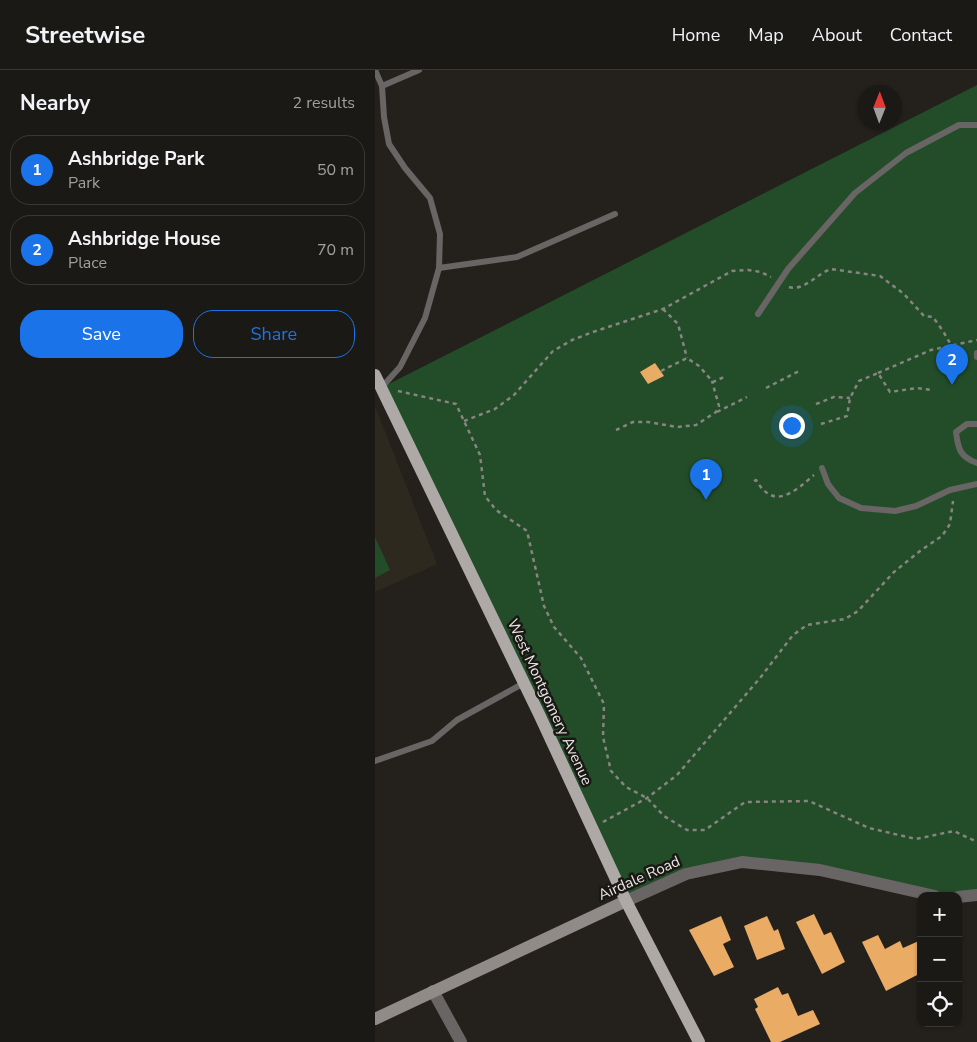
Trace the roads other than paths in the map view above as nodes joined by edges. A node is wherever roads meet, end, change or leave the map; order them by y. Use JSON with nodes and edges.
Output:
{"nodes":[{"id":1,"x":375,"y":70,"type":"edge"},
{"id":2,"x":419,"y":70,"type":"edge"},
{"id":3,"x":382,"y":86,"type":"junction"},
{"id":4,"x":977,"y":125,"type":"edge"},
{"id":5,"x":615,"y":214,"type":"dead end"},
{"id":6,"x":439,"y":268,"type":"junction"},
{"id":7,"x":758,"y":314,"type":"dead end"},
{"id":8,"x":977,"y":353,"type":"edge"},
{"id":9,"x":977,"y":357,"type":"edge"},
{"id":10,"x":375,"y":375,"type":"edge"},
{"id":11,"x":381,"y":388,"type":"junction"},
{"id":12,"x":977,"y":424,"type":"edge"},
{"id":13,"x":977,"y":463,"type":"edge"},
{"id":14,"x":822,"y":468,"type":"road end"},
{"id":15,"x":977,"y":484,"type":"edge"},
{"id":16,"x":524,"y":683,"type":"junction"},
{"id":17,"x":375,"y":761,"type":"edge"},
{"id":18,"x":917,"y":892,"type":"edge"},
{"id":19,"x":977,"y":895,"type":"edge"},
{"id":20,"x":962,"y":897,"type":"edge"},
{"id":21,"x":626,"y":901,"type":"junction"},
{"id":22,"x":433,"y":991,"type":"junction"},
{"id":23,"x":375,"y":1019,"type":"edge"},
{"id":24,"x":461,"y":1042,"type":"edge"},
{"id":25,"x":699,"y":1042,"type":"edge"}],
"edges":[{"from":1,"to":3,"type":"lane"},
{"from":2,"to":3,"type":"lane"},
{"from":3,"to":6,"type":"lane"},
{"from":4,"to":7,"type":"lane"},
{"from":5,"to":6,"type":"lane"},
{"from":6,"to":11,"type":"lane"},
{"from":8,"to":9,"type":"lane"},
{"from":10,"to":11,"type":"main road","name":"West Montgomery Avenue"},
{"from":11,"to":16,"type":"main road","name":"West Montgomery Avenue"},
{"from":12,"to":13,"type":"lane"},
{"from":14,"to":15,"type":"lane"},
{"from":16,"to":17,"type":"lane"},
{"from":16,"to":21,"type":"main road","name":"West Montgomery Avenue"},
{"from":18,"to":21,"type":"street","name":"Airdale Road"},
{"from":19,"to":20,"type":"street"},
{"from":21,"to":22,"type":"street","name":"Airdale Road"},
{"from":21,"to":25,"type":"main road","name":"West Montgomery Avenue"},
{"from":22,"to":23,"type":"street","name":"Airdale Road"},
{"from":22,"to":24,"type":"street"}]}
